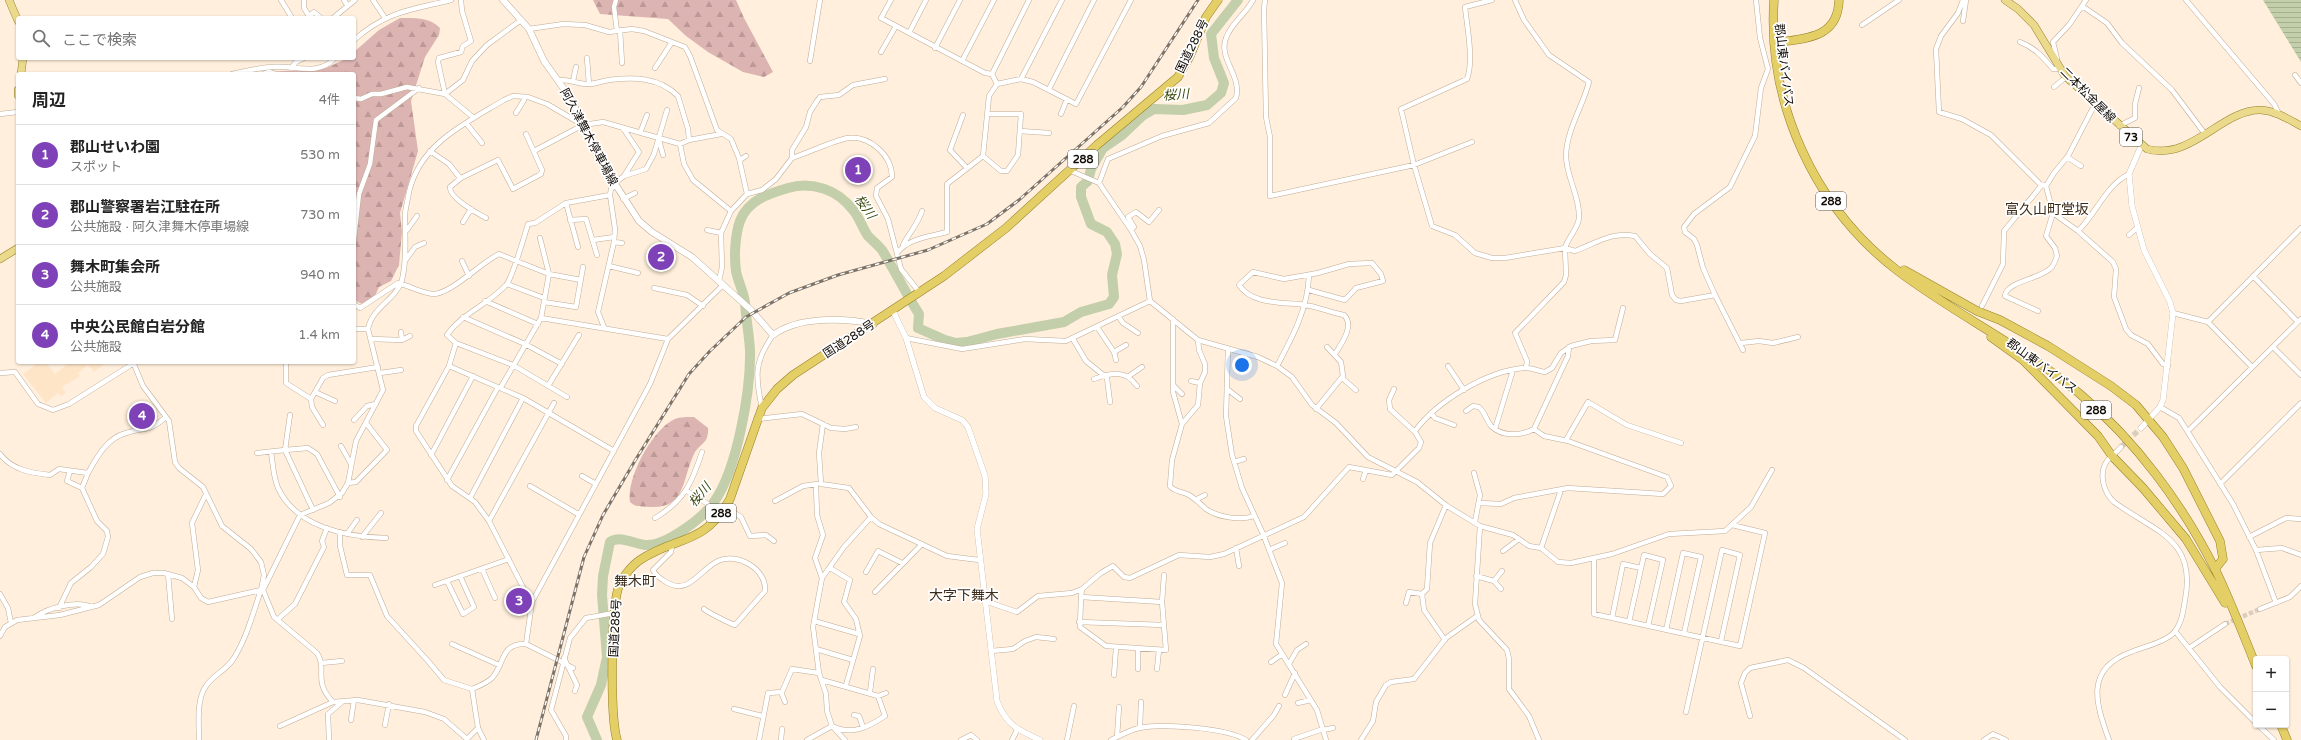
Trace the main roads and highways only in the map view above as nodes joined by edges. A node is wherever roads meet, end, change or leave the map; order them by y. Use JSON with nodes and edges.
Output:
{"nodes":[{"id":1,"x":9,"y":0,"type":"edge"},
{"id":2,"x":503,"y":0,"type":"edge"},
{"id":3,"x":1218,"y":0,"type":"edge"},
{"id":4,"x":1774,"y":0,"type":"edge"},
{"id":5,"x":1779,"y":0,"type":"edge"},
{"id":6,"x":1839,"y":0,"type":"edge"},
{"id":7,"x":2008,"y":1,"type":"edge"},
{"id":8,"x":16,"y":16,"type":"edge"},
{"id":9,"x":1777,"y":43,"type":"junction"},
{"id":10,"x":23,"y":60,"type":"edge"},
{"id":11,"x":20,"y":72,"type":"edge"},
{"id":12,"x":2301,"y":126,"type":"edge"},
{"id":13,"x":16,"y":249,"type":"edge"},
{"id":14,"x":0,"y":259,"type":"edge"},
{"id":15,"x":1886,"y":261,"type":"junction"},
{"id":16,"x":1900,"y":272,"type":"junction"},
{"id":17,"x":874,"y":324,"type":"junction"},
{"id":18,"x":2215,"y":569,"type":"junction"},
{"id":19,"x":2236,"y":620,"type":"junction"},
{"id":20,"x":2253,"y":659,"type":"edge"},
{"id":21,"x":2281,"y":728,"type":"edge"},
{"id":22,"x":617,"y":740,"type":"edge"},
{"id":23,"x":2287,"y":740,"type":"edge"}],
"edges":[{"from":1,"to":8,"type":"main road"},
{"from":2,"to":17,"type":"main road","name":"阿久津舞木停車場線"},
{"from":3,"to":17,"type":"highway","name":"国道288号","number":"288"},
{"from":4,"to":9,"type":"highway","name":"郡山東バイパス","number":"288"},
{"from":5,"to":9,"type":"highway","name":"郡山東バイパス","number":"288"},
{"from":6,"to":9,"type":"highway"},
{"from":7,"to":12,"type":"main road","name":"二本松金屋線","number":"73"},
{"from":9,"to":15,"type":"highway","name":"郡山東バイパス","number":"288"},
{"from":10,"to":11,"type":"main road"},
{"from":13,"to":14,"type":"main road"},
{"from":15,"to":16,"type":"highway","name":"郡山東バイパス","number":"288"},
{"from":15,"to":18,"type":"highway"},
{"from":16,"to":18,"type":"highway","name":"郡山東バイパス","number":"288"},
{"from":16,"to":19,"type":"highway"},
{"from":17,"to":22,"type":"highway","name":"国道288号","number":"288"},
{"from":18,"to":19,"type":"highway","name":"郡山東バイパス","number":"288"},
{"from":19,"to":20,"type":"highway","name":"郡山東バイパス","number":"288"},
{"from":21,"to":23,"type":"highway"}]}
